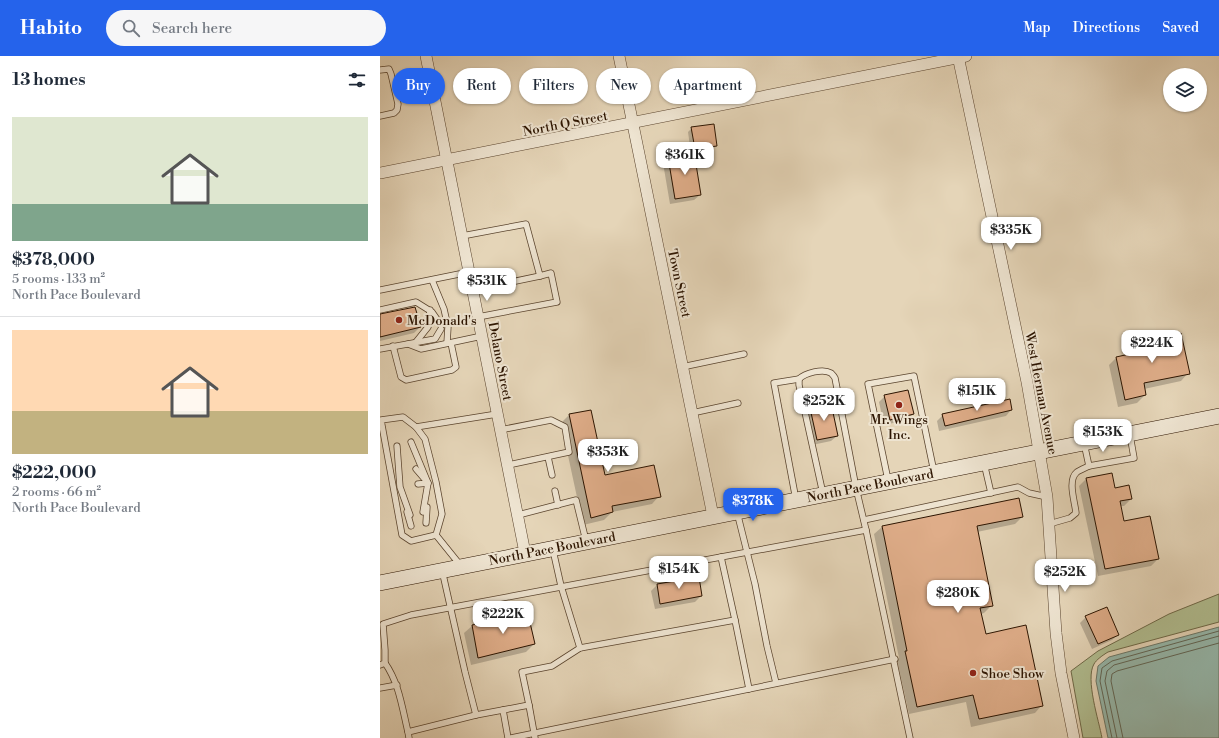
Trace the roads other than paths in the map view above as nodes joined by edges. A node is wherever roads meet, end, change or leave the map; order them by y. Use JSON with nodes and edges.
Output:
{"nodes":[{"id":1,"x":426,"y":56,"type":"edge"},
{"id":2,"x":619,"y":56,"type":"edge"},
{"id":3,"x":961,"y":57,"type":"edge"},
{"id":4,"x":380,"y":70,"type":"edge"},
{"id":5,"x":380,"y":116,"type":"edge"},
{"id":6,"x":632,"y":123,"type":"junction"},
{"id":7,"x":447,"y":160,"type":"junction"},
{"id":8,"x":380,"y":173,"type":"edge"},
{"id":9,"x":462,"y":236,"type":"junction"},
{"id":10,"x":469,"y":272,"type":"junction"},
{"id":11,"x":540,"y":276,"type":"junction"},
{"id":12,"x":432,"y":280,"type":"junction"},
{"id":13,"x":380,"y":290,"type":"edge"},
{"id":14,"x":473,"y":290,"type":"junction"},
{"id":15,"x":380,"y":310,"type":"edge"},
{"id":16,"x":430,"y":310,"type":"junction"},
{"id":17,"x":478,"y":317,"type":"junction"},
{"id":18,"x":482,"y":336,"type":"junction"},
{"id":19,"x":416,"y":342,"type":"junction"},
{"id":20,"x":449,"y":343,"type":"junction"},
{"id":21,"x":408,"y":344,"type":"junction"},
{"id":22,"x":393,"y":346,"type":"junction"},
{"id":23,"x":380,"y":349,"type":"edge"},
{"id":24,"x":744,"y":354,"type":"dead end"},
{"id":25,"x":682,"y":367,"type":"junction"},
{"id":26,"x":799,"y":379,"type":"junction"},
{"id":27,"x":738,"y":403,"type":"dead end"},
{"id":28,"x":692,"y":413,"type":"junction"},
{"id":29,"x":498,"y":414,"type":"junction"},
{"id":30,"x":1219,"y":416,"type":"edge"},
{"id":31,"x":380,"y":420,"type":"edge"},
{"id":32,"x":416,"y":427,"type":"junction"},
{"id":33,"x":500,"y":430,"type":"junction"},
{"id":34,"x":1129,"y":433,"type":"junction"},
{"id":35,"x":411,"y":442,"type":"dead end"},
{"id":36,"x":1084,"y":442,"type":"junction"},
{"id":37,"x":397,"y":446,"type":"dead end"},
{"id":38,"x":1039,"y":451,"type":"junction"},
{"id":39,"x":413,"y":455,"type":"dead end"},
{"id":40,"x":548,"y":457,"type":"junction"},
{"id":41,"x":400,"y":458,"type":"dead end"},
{"id":42,"x":984,"y":462,"type":"junction"},
{"id":43,"x":508,"y":465,"type":"junction"},
{"id":44,"x":1089,"y":466,"type":"junction"},
{"id":45,"x":416,"y":469,"type":"dead end"},
{"id":46,"x":402,"y":472,"type":"dead end"},
{"id":47,"x":934,"y":472,"type":"junction"},
{"id":48,"x":552,"y":475,"type":"dead end"},
{"id":49,"x":436,"y":482,"type":"junction"},
{"id":50,"x":888,"y":482,"type":"junction"},
{"id":51,"x":428,"y":483,"type":"junction"},
{"id":52,"x":418,"y":484,"type":"dead end"},
{"id":53,"x":402,"y":487,"type":"junction"},
{"id":54,"x":394,"y":488,"type":"junction"},
{"id":55,"x":856,"y":488,"type":"junction"},
{"id":56,"x":555,"y":492,"type":"dead end"},
{"id":57,"x":991,"y":493,"type":"junction"},
{"id":58,"x":823,"y":494,"type":"junction"},
{"id":59,"x":421,"y":497,"type":"dead end"},
{"id":60,"x":1047,"y":497,"type":"junction"},
{"id":61,"x":407,"y":499,"type":"dead end"},
{"id":62,"x":796,"y":500,"type":"junction"},
{"id":63,"x":558,"y":505,"type":"junction"},
{"id":64,"x":423,"y":512,"type":"dead end"},
{"id":65,"x":736,"y":512,"type":"junction"},
{"id":66,"x":410,"y":514,"type":"dead end"},
{"id":67,"x":518,"y":515,"type":"junction"},
{"id":68,"x":713,"y":516,"type":"junction"},
{"id":69,"x":864,"y":520,"type":"junction"},
{"id":70,"x":426,"y":523,"type":"dead end"},
{"id":71,"x":1049,"y":524,"type":"junction"},
{"id":72,"x":412,"y":526,"type":"dead end"},
{"id":73,"x":866,"y":530,"type":"junction"},
{"id":74,"x":436,"y":535,"type":"junction"},
{"id":75,"x":586,"y":542,"type":"junction"},
{"id":76,"x":552,"y":548,"type":"junction"},
{"id":77,"x":525,"y":553,"type":"junction"},
{"id":78,"x":746,"y":553,"type":"junction"},
{"id":79,"x":721,"y":557,"type":"junction"},
{"id":80,"x":462,"y":566,"type":"junction"},
{"id":81,"x":442,"y":570,"type":"junction"},
{"id":82,"x":380,"y":583,"type":"edge"},
{"id":83,"x":561,"y":586,"type":"junction"},
{"id":84,"x":450,"y":608,"type":"junction"},
{"id":85,"x":734,"y":620,"type":"junction"},
{"id":86,"x":580,"y":648,"type":"junction"},
{"id":87,"x":894,"y":659,"type":"junction"},
{"id":88,"x":382,"y":664,"type":"edge"},
{"id":89,"x":776,"y":683,"type":"junction"},
{"id":90,"x":398,"y":685,"type":"junction"},
{"id":91,"x":380,"y":688,"type":"edge"},
{"id":92,"x":749,"y":689,"type":"junction"},
{"id":93,"x":528,"y":705,"type":"junction"},
{"id":94,"x":503,"y":710,"type":"junction"},
{"id":95,"x":476,"y":715,"type":"junction"},
{"id":96,"x":408,"y":732,"type":"junction"},
{"id":97,"x":535,"y":736,"type":"edge"},
{"id":98,"x":409,"y":738,"type":"edge"},
{"id":99,"x":509,"y":738,"type":"edge"},
{"id":100,"x":910,"y":738,"type":"edge"},
{"id":101,"x":1074,"y":738,"type":"edge"}],
"edges":[{"from":1,"to":7,"type":"street","name":"Delano Street"},
{"from":2,"to":6,"type":"street","name":"Town Street"},
{"from":3,"to":6,"type":"street","name":"North Q Street"},
{"from":3,"to":38,"type":"street","name":"West Herman Avenue"},
{"from":4,"to":5,"type":"lane"},
{"from":6,"to":7,"type":"street","name":"North Q Street"},
{"from":6,"to":25,"type":"street","name":"Town Street"},
{"from":7,"to":8,"type":"street","name":"North Q Street"},
{"from":7,"to":9,"type":"street","name":"Delano Street"},
{"from":9,"to":10,"type":"street","name":"Delano Street"},
{"from":9,"to":11,"type":"lane"},
{"from":10,"to":12,"type":"lane"},
{"from":10,"to":14,"type":"street","name":"Delano Street"},
{"from":11,"to":14,"type":"lane"},
{"from":11,"to":17,"type":"lane"},
{"from":12,"to":13,"type":"lane"},
{"from":12,"to":20,"type":"lane"},
{"from":14,"to":17,"type":"street","name":"Delano Street"},
{"from":15,"to":16,"type":"lane"},
{"from":16,"to":19,"type":"lane"},
{"from":16,"to":19,"type":"lane"},
{"from":17,"to":18,"type":"street","name":"Delano Street"},
{"from":18,"to":20,"type":"lane"},
{"from":18,"to":29,"type":"street","name":"Delano Street"},
{"from":19,"to":21,"type":"lane"},
{"from":20,"to":21,"type":"lane"},
{"from":20,"to":22,"type":"lane"},
{"from":21,"to":22,"type":"lane"},
{"from":22,"to":23,"type":"lane"},
{"from":24,"to":25,"type":"lane"},
{"from":25,"to":28,"type":"street","name":"Town Street"},
{"from":26,"to":55,"type":"lane"},
{"from":26,"to":58,"type":"lane"},
{"from":26,"to":62,"type":"lane"},
{"from":27,"to":28,"type":"lane"},
{"from":28,"to":68,"type":"street","name":"Town Street"},
{"from":29,"to":32,"type":"lane"},
{"from":29,"to":33,"type":"street","name":"Delano Street"},
{"from":30,"to":34,"type":"main road","name":"North Pace Boulevard"},
{"from":31,"to":32,"type":"lane"},
{"from":31,"to":54,"type":"lane"},
{"from":32,"to":49,"type":"lane"},
{"from":33,"to":40,"type":"lane"},
{"from":33,"to":43,"type":"street","name":"Delano Street"},
{"from":34,"to":36,"type":"main road","name":"North Pace Boulevard"},
{"from":34,"to":44,"type":"lane"},
{"from":35,"to":51,"type":"lane"},
{"from":36,"to":38,"type":"main road","name":"North Pace Boulevard"},
{"from":36,"to":44,"type":"lane"},
{"from":37,"to":53,"type":"lane"},
{"from":38,"to":42,"type":"main road","name":"North Pace Boulevard"},
{"from":38,"to":60,"type":"street","name":"West Herman Avenue"},
{"from":39,"to":51,"type":"lane"},
{"from":40,"to":43,"type":"lane"},
{"from":40,"to":48,"type":"lane"},
{"from":41,"to":53,"type":"lane"},
{"from":42,"to":47,"type":"main road","name":"North Pace Boulevard"},
{"from":42,"to":57,"type":"lane"},
{"from":43,"to":67,"type":"street","name":"Delano Street"},
{"from":44,"to":71,"type":"lane"},
{"from":45,"to":51,"type":"lane"},
{"from":46,"to":53,"type":"lane"},
{"from":47,"to":50,"type":"main road","name":"North Pace Boulevard"},
{"from":47,"to":50,"type":"lane"},
{"from":49,"to":51,"type":"lane"},
{"from":49,"to":74,"type":"lane"},
{"from":50,"to":55,"type":"main road","name":"North Pace Boulevard"},
{"from":51,"to":52,"type":"lane"},
{"from":51,"to":59,"type":"lane"},
{"from":51,"to":64,"type":"lane"},
{"from":51,"to":70,"type":"lane"},
{"from":53,"to":54,"type":"lane"},
{"from":53,"to":61,"type":"lane"},
{"from":53,"to":66,"type":"lane"},
{"from":53,"to":72,"type":"lane"},
{"from":54,"to":74,"type":"lane"},
{"from":55,"to":58,"type":"main road","name":"North Pace Boulevard"},
{"from":55,"to":69,"type":"lane"},
{"from":56,"to":63,"type":"lane"},
{"from":57,"to":60,"type":"lane"},
{"from":57,"to":69,"type":"lane"},
{"from":58,"to":62,"type":"main road","name":"North Pace Boulevard"},
{"from":60,"to":71,"type":"street","name":"West Herman Avenue"},
{"from":62,"to":65,"type":"main road","name":"North Pace Boulevard"},
{"from":63,"to":67,"type":"lane"},
{"from":63,"to":75,"type":"lane"},
{"from":65,"to":68,"type":"main road","name":"North Pace Boulevard"},
{"from":65,"to":78,"type":"lane"},
{"from":67,"to":77,"type":"street","name":"Delano Street"},
{"from":68,"to":75,"type":"main road","name":"North Pace Boulevard"},
{"from":69,"to":73,"type":"lane"},
{"from":71,"to":101,"type":"street","name":"West Herman Avenue"},
{"from":73,"to":78,"type":"lane"},
{"from":73,"to":87,"type":"lane"},
{"from":74,"to":80,"type":"lane"},
{"from":75,"to":76,"type":"main road","name":"North Pace Boulevard"},
{"from":76,"to":77,"type":"main road","name":"North Pace Boulevard"},
{"from":76,"to":83,"type":"lane"},
{"from":77,"to":80,"type":"main road","name":"North Pace Boulevard"},
{"from":78,"to":79,"type":"lane"},
{"from":78,"to":89,"type":"lane"},
{"from":79,"to":83,"type":"lane"},
{"from":79,"to":85,"type":"lane"},
{"from":80,"to":81,"type":"main road","name":"North Pace Boulevard"},
{"from":81,"to":82,"type":"main road","name":"North Pace Boulevard"},
{"from":81,"to":84,"type":"lane"},
{"from":83,"to":84,"type":"lane"},
{"from":83,"to":86,"type":"lane"},
{"from":84,"to":88,"type":"lane"},
{"from":84,"to":95,"type":"lane"},
{"from":85,"to":86,"type":"lane"},
{"from":85,"to":92,"type":"lane"},
{"from":86,"to":93,"type":"lane"},
{"from":87,"to":89,"type":"lane"},
{"from":87,"to":100,"type":"lane"},
{"from":88,"to":90,"type":"lane"},
{"from":89,"to":92,"type":"lane"},
{"from":90,"to":91,"type":"lane"},
{"from":90,"to":96,"type":"lane"},
{"from":92,"to":97,"type":"lane"},
{"from":93,"to":94,"type":"lane"},
{"from":93,"to":97,"type":"lane"},
{"from":94,"to":95,"type":"lane"},
{"from":94,"to":99,"type":"lane"},
{"from":95,"to":96,"type":"lane"},
{"from":96,"to":98,"type":"lane"},
{"from":97,"to":99,"type":"lane"}]}
